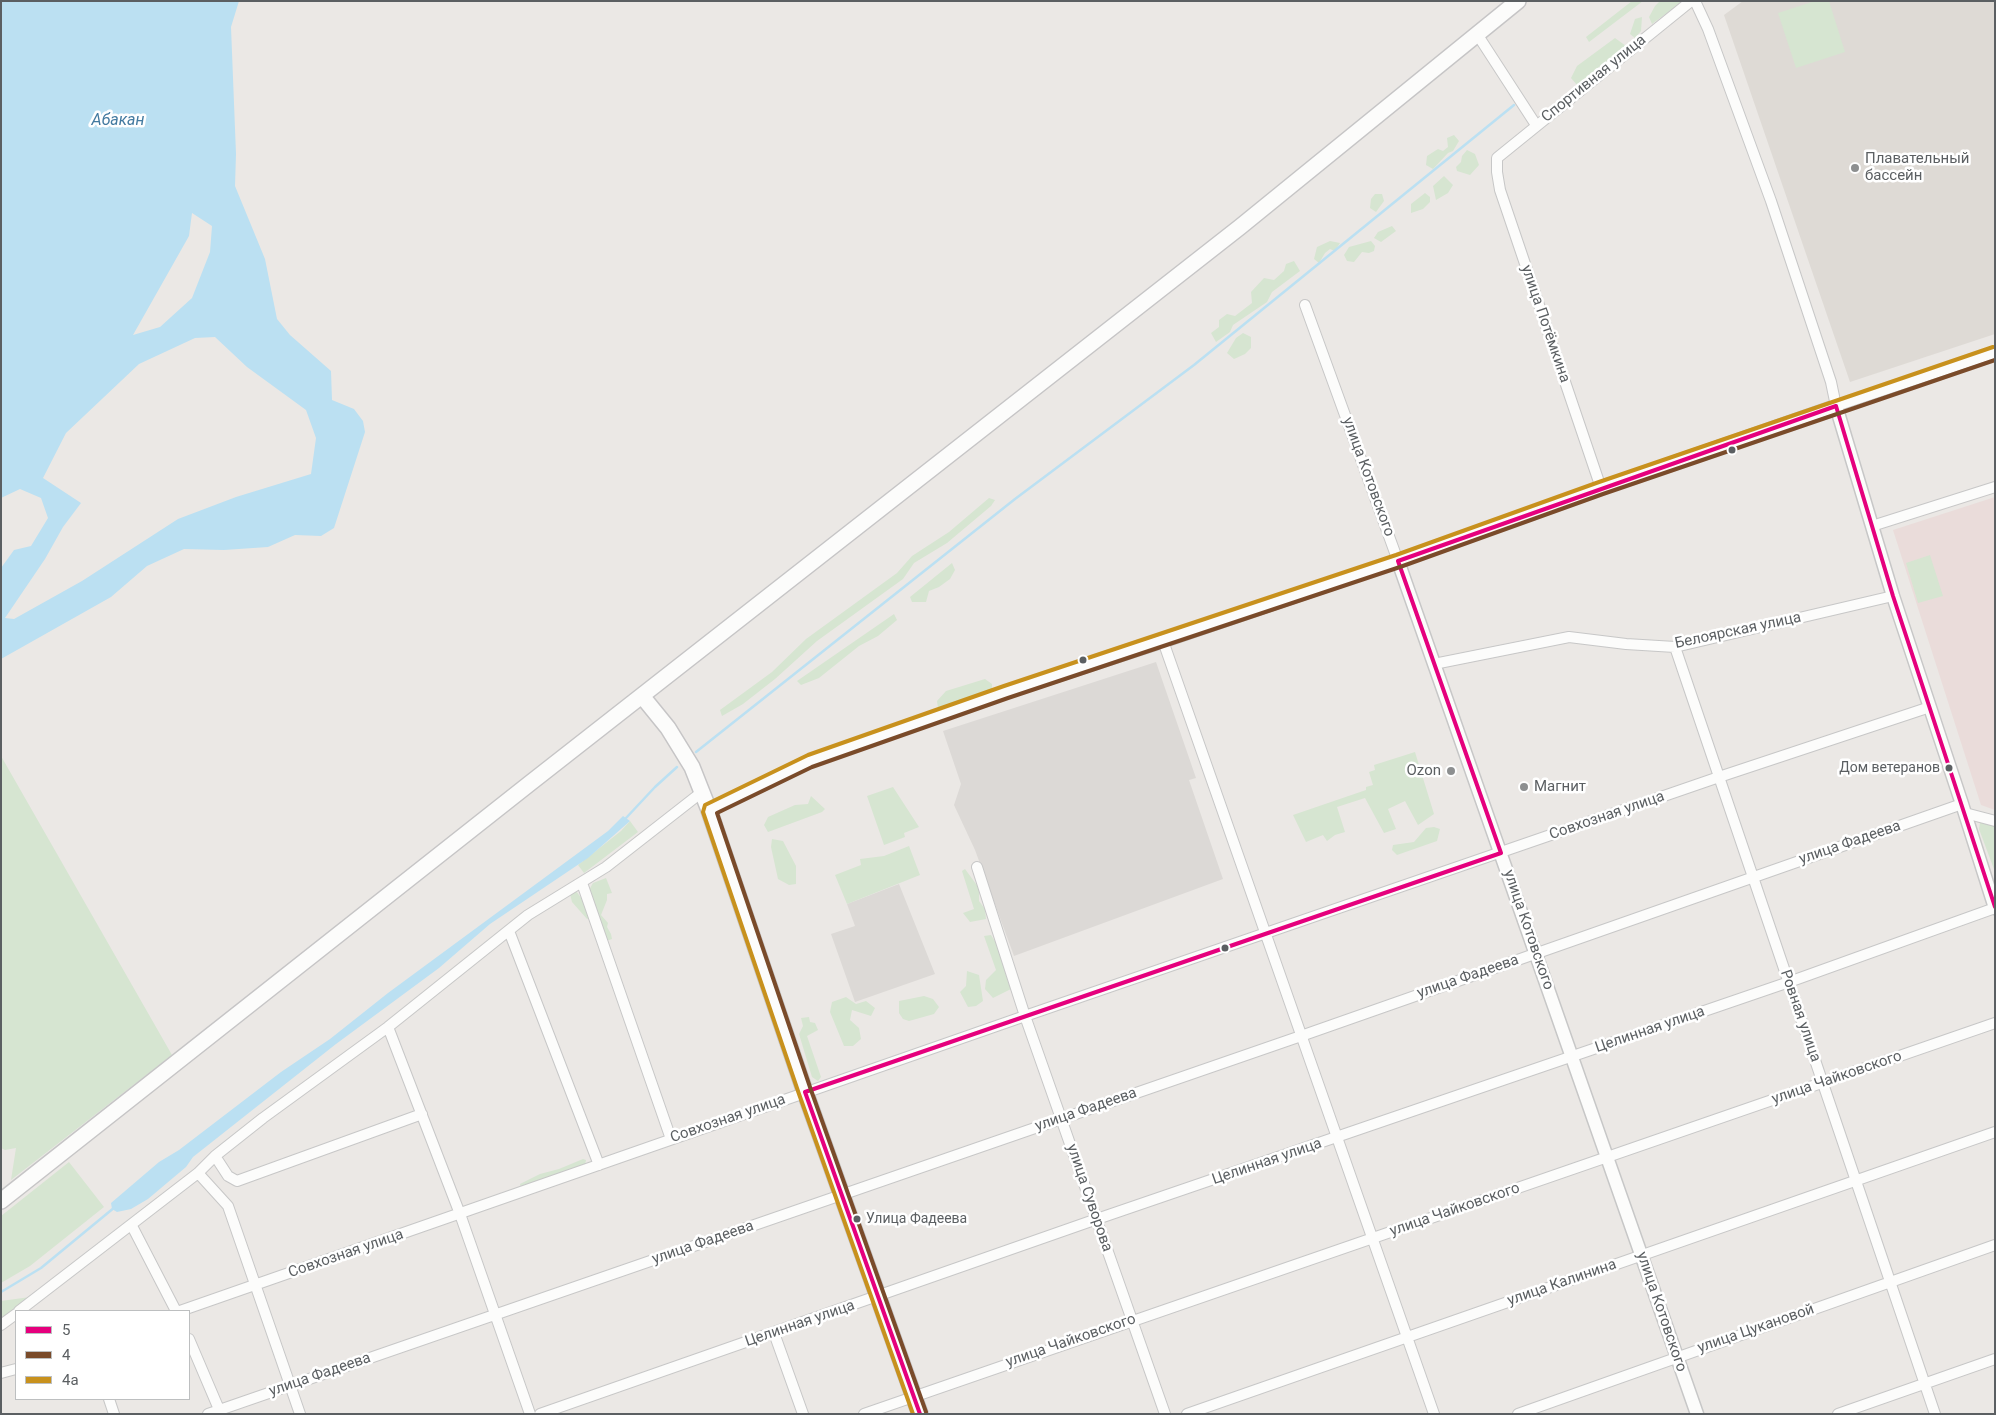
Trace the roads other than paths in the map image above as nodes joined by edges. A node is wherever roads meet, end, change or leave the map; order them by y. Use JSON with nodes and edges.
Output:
{"nodes":[{"id":1,"x":1518,"y":1,"type":"edge"},
{"id":2,"x":1691,"y":1,"type":"edge"},
{"id":3,"x":1695,"y":1,"type":"edge"},
{"id":4,"x":1477,"y":34,"type":"junction"},
{"id":5,"x":1536,"y":125,"type":"junction"},
{"id":6,"x":1497,"y":158,"type":"joint"},
{"id":7,"x":1305,"y":305,"type":"dead end"},
{"id":8,"x":1995,"y":353,"type":"edge"},
{"id":9,"x":1836,"y":406,"type":"junction"},
{"id":10,"x":1995,"y":487,"type":"edge"},
{"id":11,"x":1601,"y":488,"type":"junction"},
{"id":12,"x":1872,"y":526,"type":"junction"},
{"id":13,"x":1398,"y":561,"type":"junction"},
{"id":14,"x":1893,"y":596,"type":"junction"},
{"id":15,"x":1163,"y":641,"type":"junction"},
{"id":16,"x":1675,"y":647,"type":"junction"},
{"id":17,"x":1434,"y":664,"type":"junction"},
{"id":18,"x":642,"y":696,"type":"junction"},
{"id":19,"x":1930,"y":707,"type":"junction"},
{"id":20,"x":1719,"y":777,"type":"junction"},
{"id":21,"x":702,"y":792,"type":"junction"},
{"id":22,"x":1964,"y":808,"type":"junction"},
{"id":23,"x":709,"y":810,"type":"junction"},
{"id":24,"x":1995,"y":821,"type":"edge"},
{"id":25,"x":1501,"y":853,"type":"junction"},
{"id":26,"x":977,"y":867,"type":"dead end"},
{"id":27,"x":1753,"y":877,"type":"junction"},
{"id":28,"x":582,"y":884,"type":"junction"},
{"id":29,"x":1995,"y":908,"type":"edge"},
{"id":30,"x":509,"y":932,"type":"junction"},
{"id":31,"x":1265,"y":933,"type":"junction"},
{"id":32,"x":1536,"y":953,"type":"junction"},
{"id":33,"x":1788,"y":982,"type":"junction"},
{"id":34,"x":1025,"y":1016,"type":"junction"},
{"id":35,"x":1995,"y":1023,"type":"edge"},
{"id":36,"x":388,"y":1027,"type":"junction"},
{"id":37,"x":1302,"y":1036,"type":"junction"},
{"id":38,"x":1572,"y":1057,"type":"junction"},
{"id":39,"x":1823,"y":1083,"type":"junction"},
{"id":40,"x":805,"y":1092,"type":"junction"},
{"id":41,"x":422,"y":1114,"type":"junction"},
{"id":42,"x":1062,"y":1118,"type":"junction"},
{"id":43,"x":1995,"y":1132,"type":"edge"},
{"id":44,"x":1337,"y":1138,"type":"junction"},
{"id":45,"x":671,"y":1139,"type":"junction"},
{"id":46,"x":215,"y":1156,"type":"junction"},
{"id":47,"x":1607,"y":1157,"type":"junction"},
{"id":48,"x":599,"y":1165,"type":"junction"},
{"id":49,"x":198,"y":1173,"type":"junction"},
{"id":50,"x":1856,"y":1181,"type":"junction"},
{"id":51,"x":843,"y":1194,"type":"junction"},
{"id":52,"x":1,"y":1201,"type":"edge"},
{"id":53,"x":460,"y":1214,"type":"junction"},
{"id":54,"x":1097,"y":1219,"type":"junction"},
{"id":55,"x":132,"y":1226,"type":"junction"},
{"id":56,"x":1372,"y":1238,"type":"junction"},
{"id":57,"x":1995,"y":1245,"type":"edge"},
{"id":58,"x":1642,"y":1256,"type":"junction"},
{"id":59,"x":1890,"y":1282,"type":"junction"},
{"id":60,"x":256,"y":1285,"type":"junction"},
{"id":61,"x":879,"y":1296,"type":"junction"},
{"id":62,"x":21,"y":1310,"type":"edge"},
{"id":63,"x":177,"y":1310,"type":"edge"},
{"id":64,"x":181,"y":1310,"type":"edge"},
{"id":65,"x":15,"y":1314,"type":"edge"},
{"id":66,"x":495,"y":1314,"type":"junction"},
{"id":67,"x":1132,"y":1320,"type":"junction"},
{"id":68,"x":1,"y":1325,"type":"edge"},
{"id":69,"x":774,"y":1333,"type":"junction"},
{"id":70,"x":1407,"y":1337,"type":"junction"},
{"id":71,"x":190,"y":1341,"type":"edge"},
{"id":72,"x":1677,"y":1357,"type":"junction"},
{"id":73,"x":1995,"y":1359,"type":"edge"},
{"id":74,"x":15,"y":1369,"type":"edge"},
{"id":75,"x":1,"y":1373,"type":"edge"},
{"id":76,"x":1925,"y":1384,"type":"junction"},
{"id":77,"x":290,"y":1385,"type":"junction"},
{"id":78,"x":914,"y":1396,"type":"junction"},
{"id":79,"x":109,"y":1400,"type":"edge"},
{"id":80,"x":220,"y":1412,"type":"edge"},
{"id":81,"x":114,"y":1414,"type":"edge"},
{"id":82,"x":208,"y":1414,"type":"edge"},
{"id":83,"x":300,"y":1414,"type":"edge"},
{"id":84,"x":530,"y":1414,"type":"edge"},
{"id":85,"x":540,"y":1414,"type":"edge"},
{"id":86,"x":803,"y":1414,"type":"edge"},
{"id":87,"x":864,"y":1414,"type":"edge"},
{"id":88,"x":920,"y":1414,"type":"edge"},
{"id":89,"x":1166,"y":1414,"type":"edge"},
{"id":90,"x":1186,"y":1414,"type":"edge"},
{"id":91,"x":1434,"y":1414,"type":"edge"},
{"id":92,"x":1518,"y":1414,"type":"edge"},
{"id":93,"x":1697,"y":1414,"type":"edge"},
{"id":94,"x":1838,"y":1414,"type":"edge"},
{"id":95,"x":1935,"y":1414,"type":"edge"}],
"edges":[{"from":1,"to":4,"type":"main road"},
{"from":2,"to":5,"type":"street","name":"Спортивная улица"},
{"from":3,"to":9,"type":"street"},
{"from":4,"to":5,"type":"street"},
{"from":4,"to":18,"type":"main road"},
{"from":5,"to":6,"type":"street","name":"Спортивная улица"},
{"from":6,"to":11,"type":"street","name":"улица Потёмкина"},
{"from":7,"to":13,"type":"street","name":"улица Котовского"},
{"from":8,"to":9,"type":"street"},
{"from":9,"to":11,"type":"street"},
{"from":9,"to":12,"type":"street"},
{"from":10,"to":12,"type":"street"},
{"from":11,"to":13,"type":"street"},
{"from":12,"to":14,"type":"street"},
{"from":13,"to":15,"type":"street"},
{"from":13,"to":17,"type":"street","name":"улица Котовского"},
{"from":14,"to":16,"type":"street","name":"Белоярская улица"},
{"from":14,"to":19,"type":"street"},
{"from":15,"to":23,"type":"street"},
{"from":15,"to":31,"type":"street"},
{"from":16,"to":17,"type":"street","name":"Белоярская улица"},
{"from":16,"to":20,"type":"street","name":"Ровная улица"},
{"from":17,"to":25,"type":"street","name":"улица Котовского"},
{"from":18,"to":21,"type":"main road"},
{"from":18,"to":52,"type":"main road"},
{"from":19,"to":20,"type":"street","name":"Совхозная улица"},
{"from":19,"to":22,"type":"street"},
{"from":20,"to":25,"type":"street","name":"Совхозная улица"},
{"from":20,"to":27,"type":"street","name":"Ровная улица"},
{"from":21,"to":23,"type":"main road"},
{"from":21,"to":28,"type":"street"},
{"from":22,"to":24,"type":"street"},
{"from":22,"to":27,"type":"street","name":"улица Фадеева"},
{"from":22,"to":29,"type":"street"},
{"from":23,"to":40,"type":"main road"},
{"from":25,"to":31,"type":"street","name":"Совхозная улица"},
{"from":25,"to":32,"type":"street","name":"улица Котовского"},
{"from":26,"to":34,"type":"street","name":"улица Суворова"},
{"from":27,"to":32,"type":"street","name":"улица Фадеева"},
{"from":27,"to":33,"type":"street","name":"Ровная улица"},
{"from":28,"to":30,"type":"street"},
{"from":28,"to":45,"type":"street"},
{"from":29,"to":33,"type":"street","name":"Целинная улица"},
{"from":30,"to":36,"type":"street"},
{"from":30,"to":48,"type":"street"},
{"from":31,"to":34,"type":"street","name":"Совхозная улица"},
{"from":31,"to":37,"type":"street"},
{"from":32,"to":37,"type":"street","name":"улица Фадеева"},
{"from":32,"to":38,"type":"street","name":"улица Котовского"},
{"from":33,"to":38,"type":"street","name":"Целинная улица"},
{"from":33,"to":39,"type":"street","name":"Ровная улица"},
{"from":34,"to":40,"type":"street","name":"Совхозная улица"},
{"from":34,"to":42,"type":"street","name":"улица Суворова"},
{"from":35,"to":39,"type":"street","name":"улица Чайковского"},
{"from":36,"to":41,"type":"street"},
{"from":36,"to":46,"type":"street"},
{"from":37,"to":42,"type":"street","name":"улица Фадеева"},
{"from":37,"to":44,"type":"street"},
{"from":38,"to":44,"type":"street","name":"Целинная улица"},
{"from":38,"to":47,"type":"street","name":"улица Котовского"},
{"from":39,"to":47,"type":"street","name":"улица Чайковского"},
{"from":39,"to":50,"type":"street","name":"Ровная улица"},
{"from":40,"to":45,"type":"street","name":"Совхозная улица"},
{"from":40,"to":51,"type":"main road"},
{"from":41,"to":46,"type":"street"},
{"from":41,"to":53,"type":"street"},
{"from":42,"to":51,"type":"street","name":"улица Фадеева"},
{"from":42,"to":54,"type":"street","name":"улица Суворова"},
{"from":43,"to":50,"type":"street","name":"улица Калинина"},
{"from":44,"to":54,"type":"street","name":"Целинная улица"},
{"from":44,"to":56,"type":"street"},
{"from":45,"to":48,"type":"street","name":"Совхозная улица"},
{"from":46,"to":49,"type":"street"},
{"from":47,"to":56,"type":"street","name":"улица Чайковского"},
{"from":47,"to":58,"type":"street","name":"улица Котовского"},
{"from":48,"to":53,"type":"street","name":"Совхозная улица"},
{"from":49,"to":55,"type":"street"},
{"from":49,"to":60,"type":"street"},
{"from":50,"to":58,"type":"street","name":"улица Калинина"},
{"from":50,"to":59,"type":"street","name":"Ровная улица"},
{"from":51,"to":61,"type":"main road"},
{"from":51,"to":66,"type":"street","name":"улица Фадеева"},
{"from":53,"to":60,"type":"street","name":"Совхозная улица"},
{"from":53,"to":66,"type":"street"},
{"from":54,"to":61,"type":"street","name":"Целинная улица"},
{"from":54,"to":67,"type":"street","name":"улица Суворова"},
{"from":55,"to":62,"type":"street"},
{"from":55,"to":63,"type":"street"},
{"from":56,"to":67,"type":"street","name":"улица Чайковского"},
{"from":56,"to":70,"type":"street"},
{"from":57,"to":59,"type":"street","name":"улица Цукановой"},
{"from":58,"to":70,"type":"street","name":"улица Калинина"},
{"from":58,"to":72,"type":"street","name":"улица Котовского"},
{"from":59,"to":72,"type":"street","name":"улица Цукановой"},
{"from":59,"to":76,"type":"street","name":"Ровная улица"},
{"from":60,"to":64,"type":"street","name":"Совхозная улица"},
{"from":60,"to":77,"type":"street"},
{"from":61,"to":69,"type":"street","name":"Целинная улица"},
{"from":61,"to":78,"type":"main road"},
{"from":65,"to":68,"type":"street"},
{"from":66,"to":77,"type":"street","name":"улица Фадеева"},
{"from":66,"to":84,"type":"street"},
{"from":67,"to":78,"type":"street","name":"улица Чайковского"},
{"from":67,"to":89,"type":"street","name":"улица Суворова"},
{"from":69,"to":85,"type":"street","name":"Целинная улица"},
{"from":69,"to":86,"type":"street"},
{"from":70,"to":90,"type":"street","name":"улица Калинина"},
{"from":70,"to":91,"type":"street"},
{"from":71,"to":80,"type":"street"},
{"from":72,"to":92,"type":"street","name":"улица Цукановой"},
{"from":72,"to":93,"type":"street","name":"улица Котовского"},
{"from":73,"to":76,"type":"street"},
{"from":74,"to":75,"type":"street"},
{"from":76,"to":94,"type":"street"},
{"from":76,"to":95,"type":"street","name":"Ровная улица"},
{"from":77,"to":80,"type":"street","name":"улица Фадеева"},
{"from":77,"to":83,"type":"street"},
{"from":78,"to":87,"type":"street","name":"улица Чайковского"},
{"from":78,"to":88,"type":"main road"},
{"from":79,"to":81,"type":"street"},
{"from":80,"to":82,"type":"street","name":"улица Фадеева"}]}
